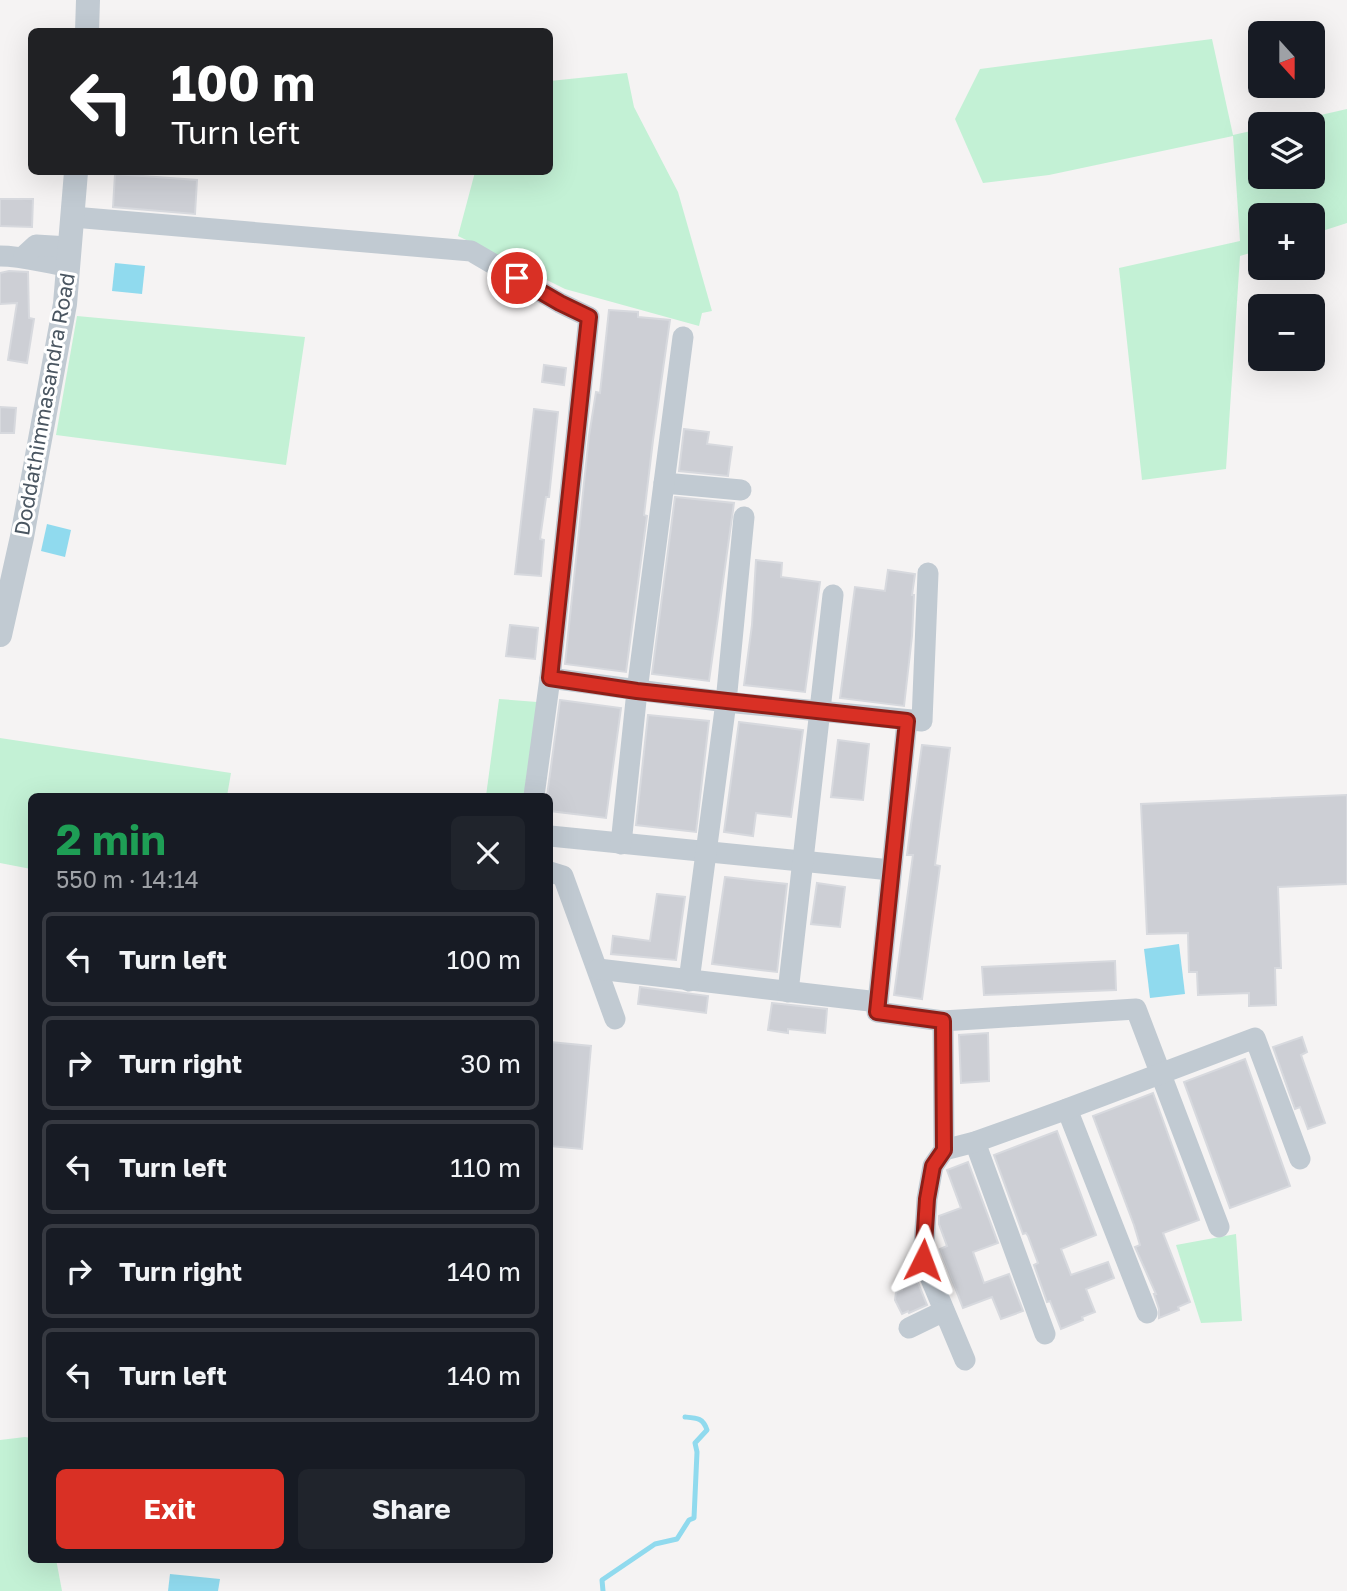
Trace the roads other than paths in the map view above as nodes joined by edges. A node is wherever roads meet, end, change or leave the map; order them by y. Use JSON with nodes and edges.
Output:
{"nodes":[{"id":1,"x":88,"y":0,"type":"edge"},
{"id":2,"x":87,"y":28,"type":"edge"},
{"id":3,"x":76,"y":175,"type":"edge"},
{"id":4,"x":73,"y":217,"type":"junction"},
{"id":5,"x":0,"y":256,"type":"edge"},
{"id":6,"x":69,"y":257,"type":"junction"},
{"id":7,"x":683,"y":337,"type":"dead end"},
{"id":8,"x":664,"y":483,"type":"junction"},
{"id":9,"x":741,"y":490,"type":"dead end"},
{"id":10,"x":744,"y":517,"type":"dead end"},
{"id":11,"x":928,"y":573,"type":"dead end"},
{"id":12,"x":833,"y":595,"type":"dead end"},
{"id":13,"x":0,"y":635,"type":"edge"},
{"id":14,"x":550,"y":678,"type":"junction"},
{"id":15,"x":637,"y":691,"type":"junction"},
{"id":16,"x":726,"y":702,"type":"junction"},
{"id":17,"x":818,"y":711,"type":"junction"},
{"id":18,"x":907,"y":721,"type":"junction"},
{"id":19,"x":534,"y":793,"type":"edge"},
{"id":20,"x":553,"y":836,"type":"edge"},
{"id":21,"x":621,"y":844,"type":"junction"},
{"id":22,"x":706,"y":852,"type":"junction"},
{"id":23,"x":803,"y":861,"type":"junction"},
{"id":24,"x":891,"y":870,"type":"junction"},
{"id":25,"x":553,"y":873,"type":"edge"},
{"id":26,"x":598,"y":969,"type":"junction"},
{"id":27,"x":689,"y":981,"type":"junction"},
{"id":28,"x":788,"y":992,"type":"junction"},
{"id":29,"x":878,"y":1002,"type":"junction"},
{"id":30,"x":615,"y":1019,"type":"dead end"},
{"id":31,"x":943,"y":1021,"type":"junction"},
{"id":32,"x":1160,"y":1072,"type":"junction"},
{"id":33,"x":1067,"y":1109,"type":"junction"},
{"id":34,"x":975,"y":1142,"type":"junction"},
{"id":35,"x":944,"y":1150,"type":"junction"},
{"id":36,"x":1300,"y":1159,"type":"dead end"},
{"id":37,"x":1219,"y":1227,"type":"dead end"},
{"id":38,"x":944,"y":1311,"type":"junction"},
{"id":39,"x":1147,"y":1313,"type":"dead end"},
{"id":40,"x":909,"y":1328,"type":"dead end"},
{"id":41,"x":1045,"y":1334,"type":"dead end"},
{"id":42,"x":965,"y":1360,"type":"dead end"}],
"edges":[{"from":1,"to":2,"type":"street"},
{"from":3,"to":4,"type":"street","name":"Doddathimmasandra Road"},
{"from":4,"to":6,"type":"street","name":"Doddathimmasandra Road"},
{"from":4,"to":14,"type":"street"},
{"from":5,"to":6,"type":"street"},
{"from":6,"to":13,"type":"street","name":"Doddathimmasandra Road"},
{"from":7,"to":8,"type":"street"},
{"from":8,"to":9,"type":"street"},
{"from":8,"to":15,"type":"street"},
{"from":10,"to":16,"type":"street"},
{"from":11,"to":18,"type":"street"},
{"from":12,"to":17,"type":"street"},
{"from":14,"to":15,"type":"street"},
{"from":14,"to":19,"type":"street"},
{"from":15,"to":16,"type":"street"},
{"from":15,"to":21,"type":"street"},
{"from":16,"to":17,"type":"street"},
{"from":16,"to":22,"type":"street"},
{"from":17,"to":18,"type":"street"},
{"from":17,"to":23,"type":"street"},
{"from":18,"to":24,"type":"street"},
{"from":20,"to":21,"type":"street"},
{"from":21,"to":22,"type":"street"},
{"from":22,"to":23,"type":"street"},
{"from":22,"to":27,"type":"street"},
{"from":23,"to":24,"type":"street"},
{"from":23,"to":28,"type":"street"},
{"from":24,"to":29,"type":"street"},
{"from":25,"to":26,"type":"street"},
{"from":26,"to":27,"type":"street"},
{"from":26,"to":30,"type":"street"},
{"from":27,"to":28,"type":"street"},
{"from":28,"to":29,"type":"street"},
{"from":29,"to":31,"type":"street"},
{"from":31,"to":32,"type":"street"},
{"from":31,"to":35,"type":"street"},
{"from":32,"to":33,"type":"street"},
{"from":32,"to":36,"type":"street"},
{"from":32,"to":37,"type":"street"},
{"from":33,"to":34,"type":"street"},
{"from":33,"to":39,"type":"street"},
{"from":34,"to":35,"type":"street"},
{"from":34,"to":41,"type":"street"},
{"from":35,"to":38,"type":"street"},
{"from":38,"to":40,"type":"street"},
{"from":38,"to":42,"type":"street"}]}
